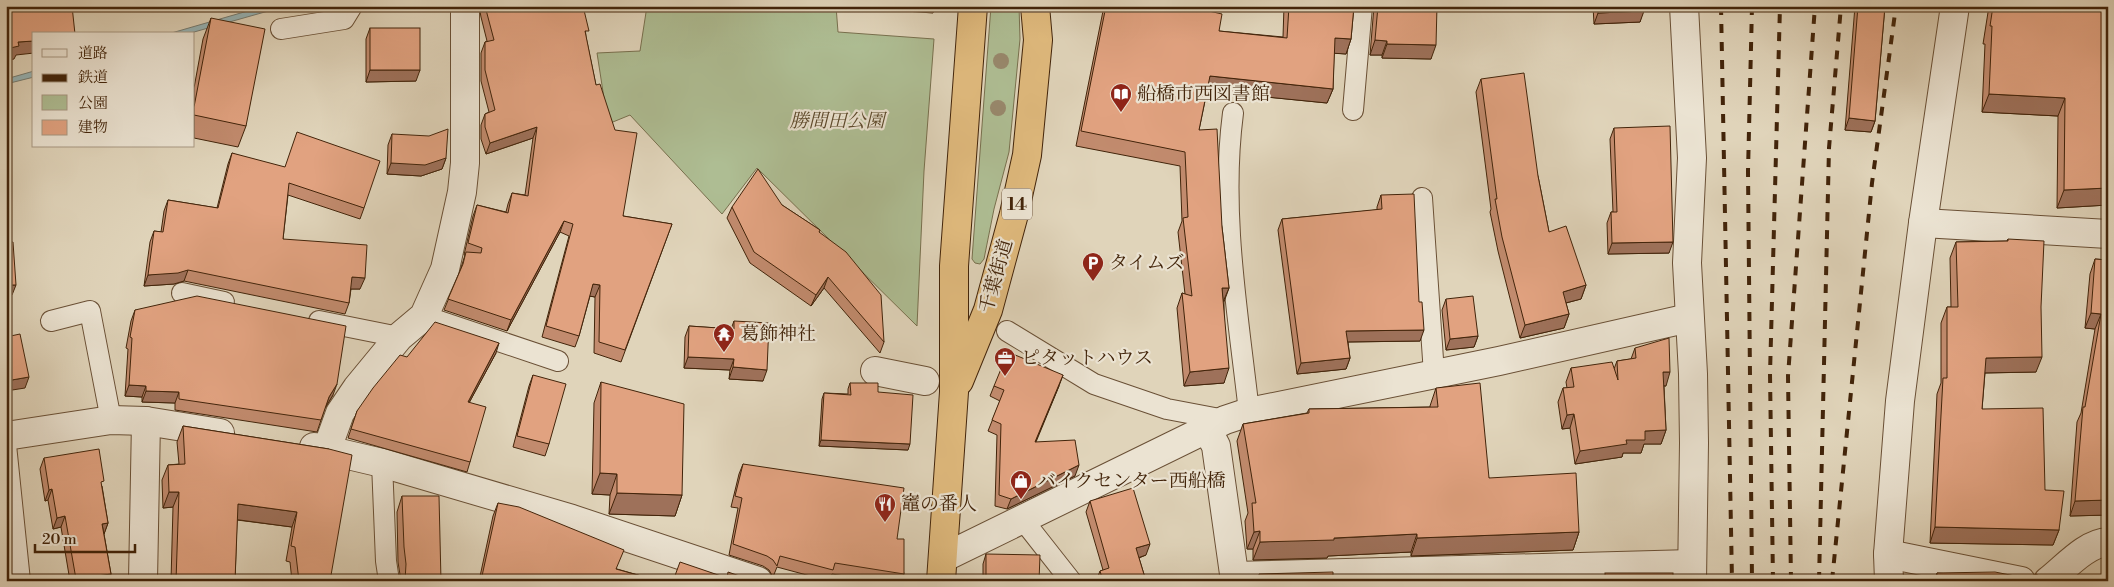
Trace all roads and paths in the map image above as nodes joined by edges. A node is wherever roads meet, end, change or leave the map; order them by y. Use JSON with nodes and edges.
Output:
{"nodes":[{"id":1,"x":352,"y":6,"type":"edge"},
{"id":2,"x":465,"y":6,"type":"edge"},
{"id":3,"x":973,"y":6,"type":"edge"},
{"id":4,"x":1035,"y":6,"type":"edge"},
{"id":5,"x":1362,"y":6,"type":"edge"},
{"id":6,"x":1684,"y":6,"type":"edge"},
{"id":7,"x":1955,"y":6,"type":"edge"},
{"id":8,"x":282,"y":29,"type":"dead end"},
{"id":9,"x":1353,"y":110,"type":"dead end"},
{"id":10,"x":1233,"y":113,"type":"dead end"},
{"id":11,"x":1422,"y":198,"type":"dead end"},
{"id":12,"x":1923,"y":223,"type":"junction"},
{"id":13,"x":2108,"y":234,"type":"edge"},
{"id":14,"x":182,"y":293,"type":"dead end"},
{"id":15,"x":238,"y":305,"type":"edge"},
{"id":16,"x":424,"y":316,"type":"junction"},
{"id":17,"x":304,"y":318,"type":"edge"},
{"id":18,"x":1690,"y":318,"type":"junction"},
{"id":19,"x":51,"y":321,"type":"dead end"},
{"id":20,"x":1007,"y":332,"type":"dead end"},
{"id":21,"x":399,"y":337,"type":"junction"},
{"id":22,"x":558,"y":361,"type":"dead end"},
{"id":23,"x":875,"y":372,"type":"dead end"},
{"id":24,"x":1434,"y":374,"type":"junction"},
{"id":25,"x":925,"y":381,"type":"dead end"},
{"id":26,"x":954,"y":392,"type":"junction"},
{"id":27,"x":110,"y":420,"type":"junction"},
{"id":28,"x":1227,"y":420,"type":"junction"},
{"id":29,"x":146,"y":421,"type":"junction"},
{"id":30,"x":6,"y":436,"type":"edge"},
{"id":31,"x":241,"y":436,"type":"edge"},
{"id":32,"x":289,"y":443,"type":"edge"},
{"id":33,"x":6,"y":445,"type":"edge"},
{"id":34,"x":327,"y":449,"type":"junction"},
{"id":35,"x":382,"y":463,"type":"junction"},
{"id":36,"x":1023,"y":520,"type":"junction"},
{"id":37,"x":2108,"y":542,"type":"edge"},
{"id":38,"x":1889,"y":568,"type":"edge"},
{"id":39,"x":942,"y":570,"type":"edge"},
{"id":40,"x":1692,"y":572,"type":"edge"},
{"id":41,"x":731,"y":577,"type":"edge"},
{"id":42,"x":1235,"y":578,"type":"edge"},
{"id":43,"x":20,"y":581,"type":"edge"},
{"id":44,"x":143,"y":581,"type":"edge"},
{"id":45,"x":389,"y":581,"type":"edge"},
{"id":46,"x":758,"y":581,"type":"edge"},
{"id":47,"x":1071,"y":581,"type":"edge"},
{"id":48,"x":2022,"y":581,"type":"edge"},
{"id":49,"x":2048,"y":581,"type":"edge"}],
"edges":[{"from":1,"to":8,"type":"lane"},
{"from":2,"to":16,"type":"street"},
{"from":3,"to":26,"type":"highway","name":"千葉街道","number":"14"},
{"from":4,"to":26,"type":"highway","name":"千葉街道","number":"14"},
{"from":5,"to":9,"type":"lane"},
{"from":6,"to":18,"type":"street"},
{"from":7,"to":12,"type":"street"},
{"from":10,"to":28,"type":"lane"},
{"from":11,"to":24,"type":"lane"},
{"from":12,"to":13,"type":"street"},
{"from":12,"to":38,"type":"street"},
{"from":14,"to":15,"type":"lane"},
{"from":16,"to":21,"type":"street"},
{"from":16,"to":22,"type":"lane"},
{"from":17,"to":21,"type":"lane"},
{"from":18,"to":24,"type":"street"},
{"from":18,"to":40,"type":"street"},
{"from":19,"to":27,"type":"lane"},
{"from":20,"to":28,"type":"lane"},
{"from":21,"to":34,"type":"street"},
{"from":23,"to":25,"type":"street"},
{"from":24,"to":28,"type":"street"},
{"from":26,"to":39,"type":"highway","name":"千葉街道","number":"14"},
{"from":27,"to":29,"type":"street"},
{"from":27,"to":30,"type":"street"},
{"from":28,"to":36,"type":"street"},
{"from":28,"to":42,"type":"street"},
{"from":29,"to":31,"type":"street"},
{"from":29,"to":44,"type":"street"},
{"from":32,"to":34,"type":"street"},
{"from":33,"to":43,"type":"lane"},
{"from":34,"to":35,"type":"street"},
{"from":35,"to":41,"type":"street"},
{"from":35,"to":45,"type":"lane"},
{"from":36,"to":39,"type":"street"},
{"from":36,"to":47,"type":"lane"},
{"from":37,"to":49,"type":"street"},
{"from":38,"to":48,"type":"street"},
{"from":40,"to":42,"type":"street"},
{"from":41,"to":46,"type":"street"}]}
